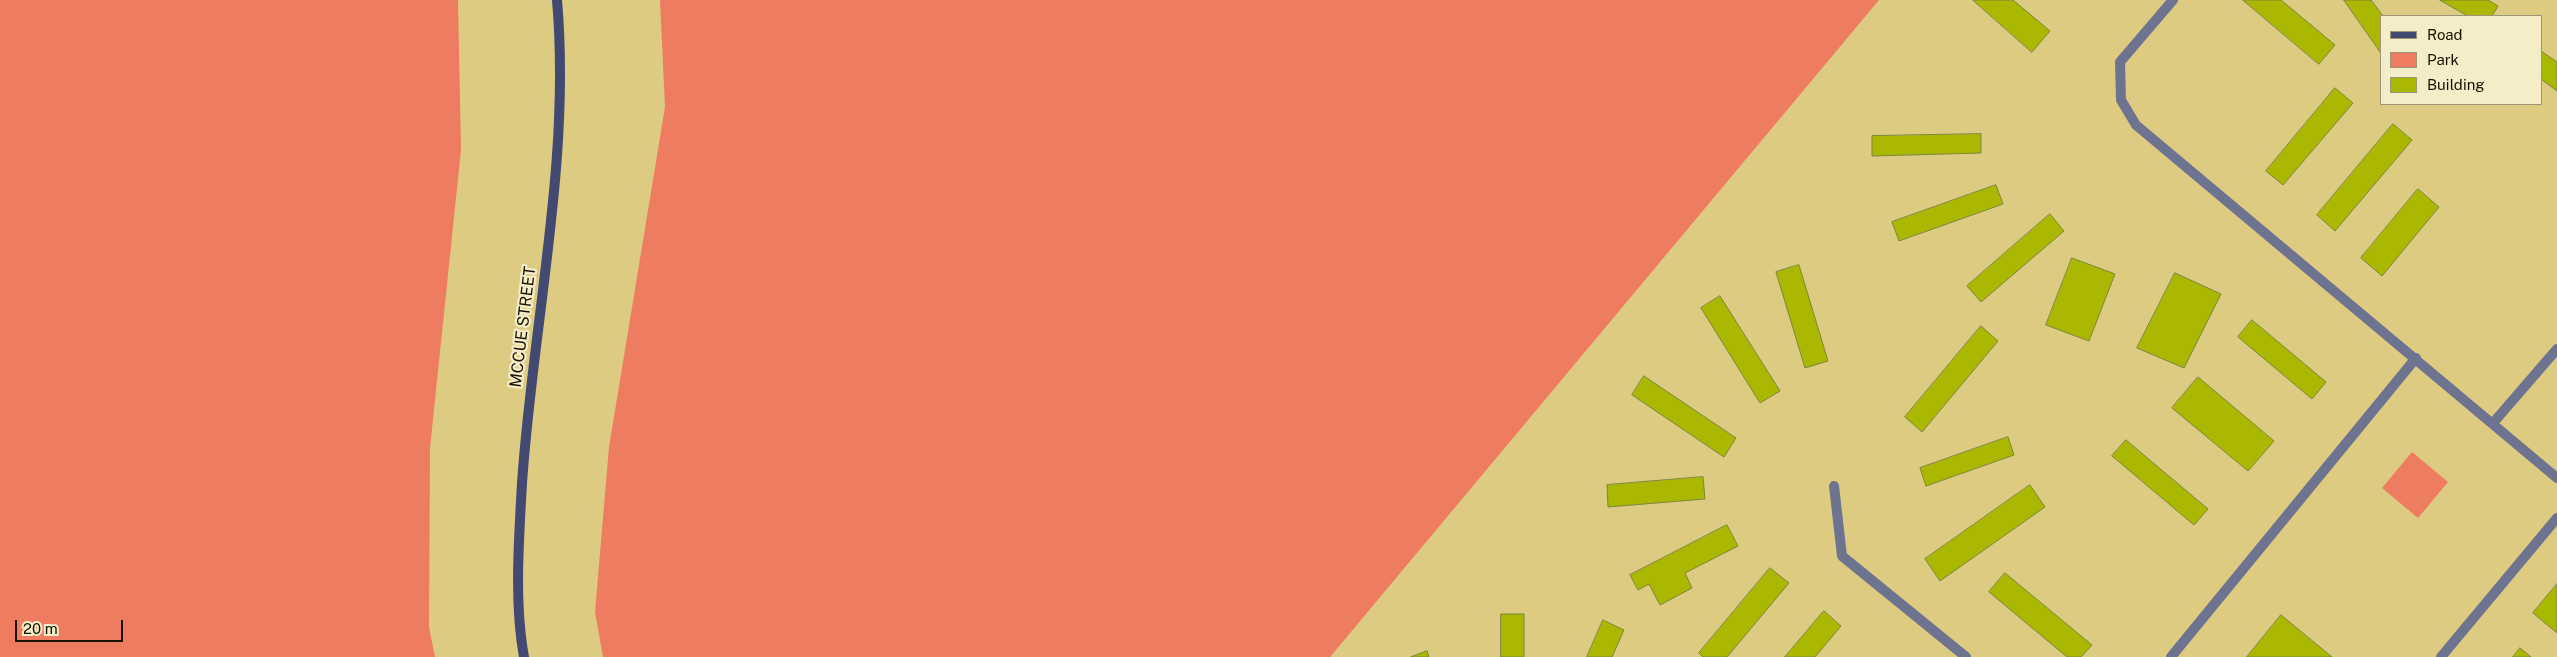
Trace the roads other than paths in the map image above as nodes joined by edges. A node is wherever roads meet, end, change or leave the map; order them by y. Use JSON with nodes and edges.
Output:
{"nodes":[{"id":1,"x":557,"y":0,"type":"edge"},
{"id":2,"x":2173,"y":0,"type":"edge"},
{"id":3,"x":2557,"y":349,"type":"edge"},
{"id":4,"x":2416,"y":358,"type":"junction"},
{"id":5,"x":2493,"y":423,"type":"junction"},
{"id":6,"x":2557,"y":478,"type":"edge"},
{"id":7,"x":1834,"y":486,"type":"dead end"},
{"id":8,"x":2557,"y":518,"type":"edge"},
{"id":9,"x":524,"y":657,"type":"edge"},
{"id":10,"x":1966,"y":657,"type":"edge"},
{"id":11,"x":2171,"y":657,"type":"edge"},
{"id":12,"x":2441,"y":657,"type":"edge"}],
"edges":[{"from":1,"to":9,"type":"main road","name":"MCCUE STREET"},
{"from":2,"to":4,"type":"lane"},
{"from":3,"to":5,"type":"lane"},
{"from":4,"to":5,"type":"lane"},
{"from":4,"to":11,"type":"lane"},
{"from":5,"to":6,"type":"lane"},
{"from":7,"to":10,"type":"lane"},
{"from":8,"to":12,"type":"lane"}]}
